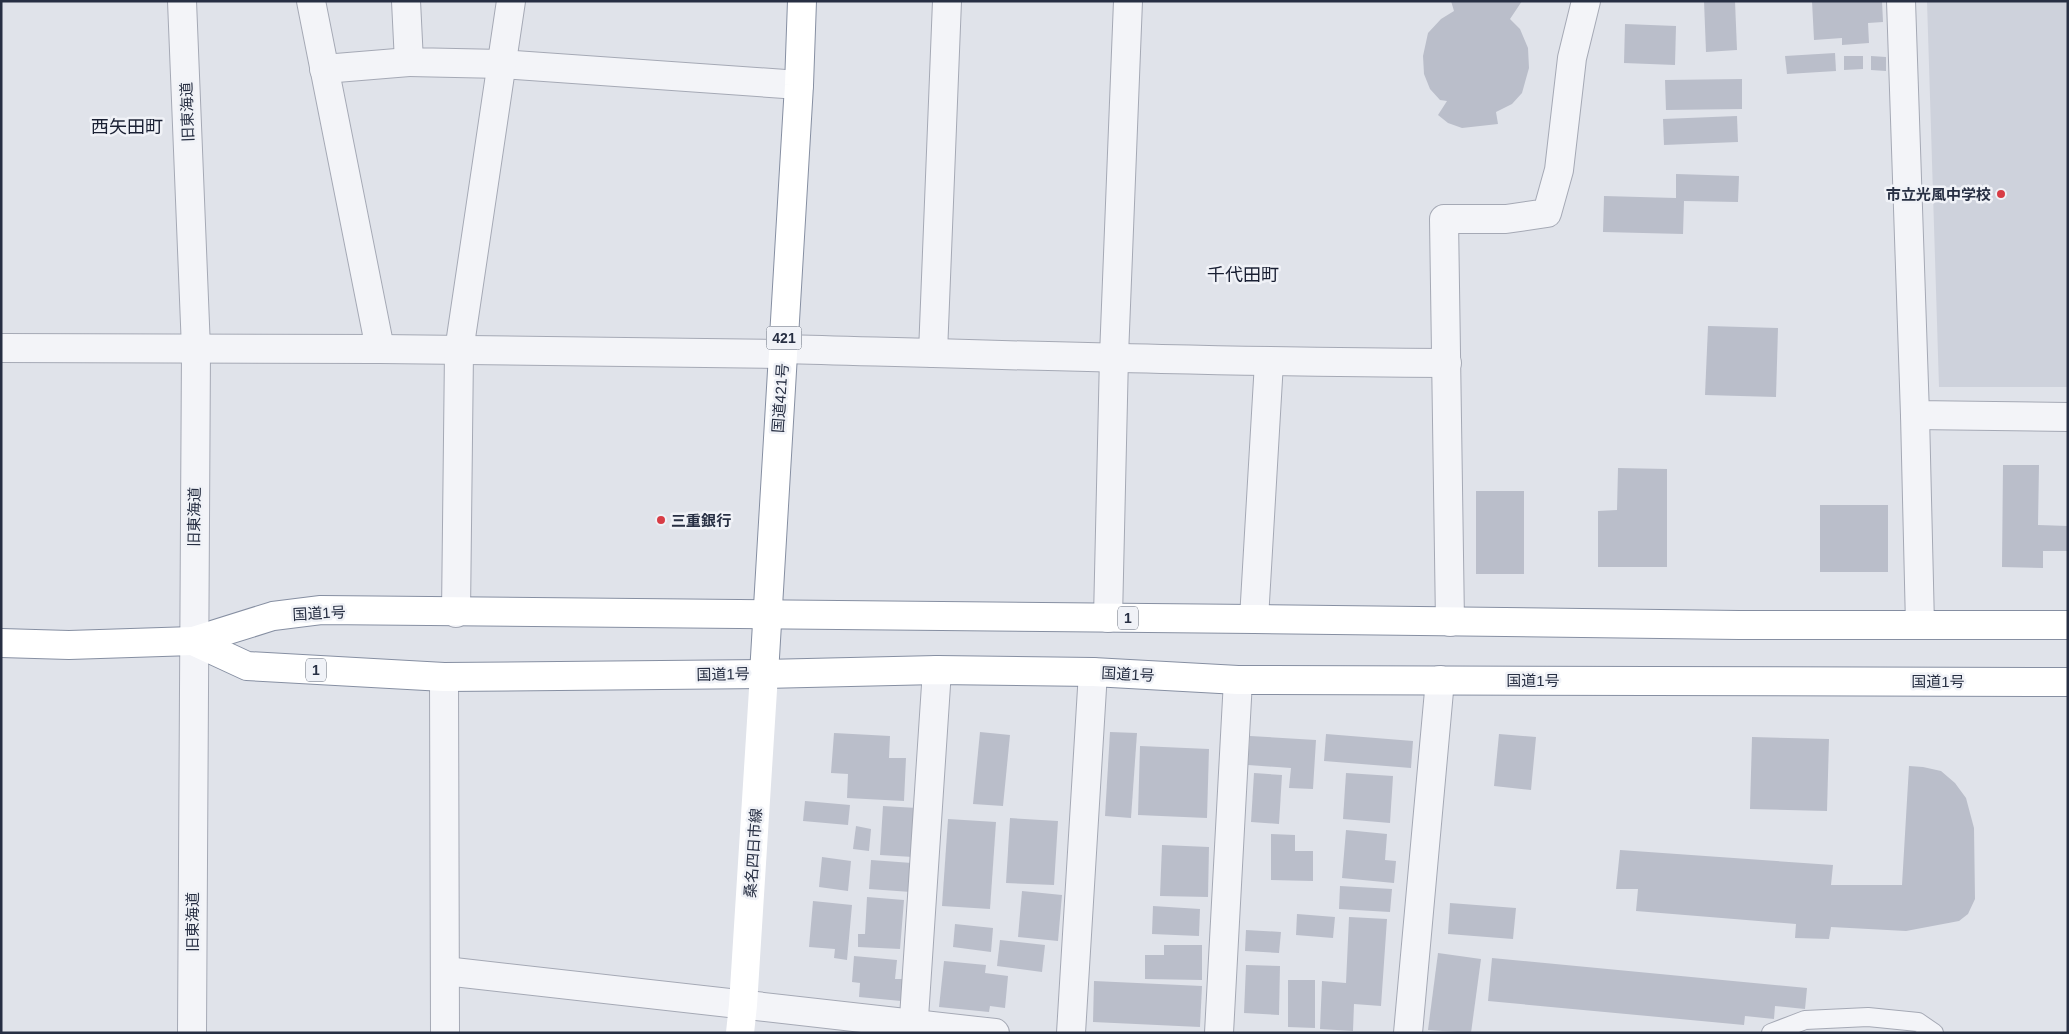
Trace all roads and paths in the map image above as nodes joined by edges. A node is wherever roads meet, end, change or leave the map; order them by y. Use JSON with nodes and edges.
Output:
{"nodes":[{"id":1,"x":182,"y":1,"type":"edge"},
{"id":2,"x":311,"y":1,"type":"edge"},
{"id":3,"x":406,"y":1,"type":"edge"},
{"id":4,"x":511,"y":1,"type":"edge"},
{"id":5,"x":802,"y":1,"type":"edge"},
{"id":6,"x":947,"y":1,"type":"edge"},
{"id":7,"x":1128,"y":1,"type":"edge"},
{"id":8,"x":1586,"y":1,"type":"edge"},
{"id":9,"x":1901,"y":1,"type":"edge"},
{"id":10,"x":409,"y":62,"type":"junction"},
{"id":11,"x":502,"y":64,"type":"junction"},
{"id":12,"x":324,"y":69,"type":"junction"},
{"id":13,"x":799,"y":84,"type":"junction"},
{"id":14,"x":1,"y":348,"type":"edge"},
{"id":15,"x":196,"y":348,"type":"junction"},
{"id":16,"x":380,"y":349,"type":"junction"},
{"id":17,"x":460,"y":351,"type":"junction"},
{"id":18,"x":783,"y":352,"type":"junction"},
{"id":19,"x":933,"y":353,"type":"junction"},
{"id":20,"x":1114,"y":356,"type":"junction"},
{"id":21,"x":1269,"y":362,"type":"junction"},
{"id":22,"x":1447,"y":363,"type":"junction"},
{"id":23,"x":1915,"y":415,"type":"junction"},
{"id":24,"x":2068,"y":417,"type":"edge"},
{"id":25,"x":456,"y":613,"type":"junction"},
{"id":26,"x":767,"y":615,"type":"junction"},
{"id":27,"x":1108,"y":618,"type":"junction"},
{"id":28,"x":1254,"y":619,"type":"junction"},
{"id":29,"x":1450,"y":622,"type":"junction"},
{"id":30,"x":1920,"y":625,"type":"junction"},
{"id":31,"x":2068,"y":625,"type":"edge"},
{"id":32,"x":193,"y":641,"type":"junction"},
{"id":33,"x":1,"y":644,"type":"edge"},
{"id":34,"x":937,"y":670,"type":"junction"},
{"id":35,"x":1093,"y":672,"type":"junction"},
{"id":36,"x":764,"y":674,"type":"junction"},
{"id":37,"x":444,"y":677,"type":"junction"},
{"id":38,"x":1238,"y":680,"type":"junction"},
{"id":39,"x":1440,"y":680,"type":"junction"},
{"id":40,"x":2068,"y":682,"type":"edge"},
{"id":41,"x":445,"y":971,"type":"junction"},
{"id":42,"x":743,"y":1005,"type":"junction"},
{"id":43,"x":914,"y":1029,"type":"edge"},
{"id":44,"x":192,"y":1033,"type":"edge"},
{"id":45,"x":444,"y":1033,"type":"edge"},
{"id":46,"x":740,"y":1033,"type":"edge"},
{"id":47,"x":995,"y":1033,"type":"edge"},
{"id":48,"x":1071,"y":1033,"type":"edge"},
{"id":49,"x":1219,"y":1033,"type":"edge"},
{"id":50,"x":1408,"y":1033,"type":"edge"},
{"id":51,"x":1770,"y":1033,"type":"edge"},
{"id":52,"x":1934,"y":1033,"type":"edge"}],
"edges":[{"from":1,"to":15,"type":"street","name":"旧東海道"},
{"from":2,"to":12,"type":"street"},
{"from":3,"to":10,"type":"street"},
{"from":4,"to":11,"type":"street"},
{"from":5,"to":13,"type":"main road","name":"国道421号","number":"421"},
{"from":6,"to":19,"type":"street"},
{"from":7,"to":20,"type":"street"},
{"from":8,"to":22,"type":"street"},
{"from":9,"to":23,"type":"street"},
{"from":10,"to":11,"type":"street"},
{"from":10,"to":12,"type":"street"},
{"from":11,"to":13,"type":"street"},
{"from":11,"to":17,"type":"street"},
{"from":12,"to":16,"type":"street"},
{"from":13,"to":18,"type":"main road","name":"国道421号","number":"421"},
{"from":14,"to":15,"type":"street"},
{"from":15,"to":16,"type":"street"},
{"from":15,"to":32,"type":"street","name":"旧東海道"},
{"from":16,"to":17,"type":"street"},
{"from":17,"to":18,"type":"street"},
{"from":17,"to":25,"type":"street"},
{"from":18,"to":19,"type":"street"},
{"from":18,"to":26,"type":"main road","name":"国道421号","number":"421"},
{"from":19,"to":20,"type":"street"},
{"from":20,"to":21,"type":"street"},
{"from":20,"to":27,"type":"street"},
{"from":21,"to":22,"type":"street"},
{"from":21,"to":28,"type":"street"},
{"from":22,"to":29,"type":"street"},
{"from":23,"to":24,"type":"street"},
{"from":23,"to":30,"type":"street"},
{"from":25,"to":26,"type":"main road","name":"国道1号","number":"1"},
{"from":25,"to":32,"type":"main road","name":"国道1号","number":"1"},
{"from":26,"to":27,"type":"main road","name":"国道1号","number":"1"},
{"from":26,"to":36,"type":"main road","name":"国道421号","number":"421"},
{"from":27,"to":28,"type":"main road","name":"国道1号","number":"1"},
{"from":28,"to":29,"type":"main road","name":"国道1号","number":"1"},
{"from":29,"to":30,"type":"main road","name":"国道1号","number":"1"},
{"from":30,"to":31,"type":"main road","name":"国道1号","number":"1"},
{"from":32,"to":33,"type":"main road","name":"国道1号","number":"1"},
{"from":32,"to":37,"type":"main road","name":"国道1号","number":"1"},
{"from":32,"to":44,"type":"street","name":"旧東海道"},
{"from":34,"to":35,"type":"main road","name":"国道1号","number":"1"},
{"from":34,"to":36,"type":"main road","name":"国道1号","number":"1"},
{"from":34,"to":43,"type":"street"},
{"from":35,"to":38,"type":"main road","name":"国道1号","number":"1"},
{"from":35,"to":48,"type":"street"},
{"from":36,"to":37,"type":"main road","name":"国道1号","number":"1"},
{"from":36,"to":42,"type":"main road","name":"桑名四日市線"},
{"from":37,"to":41,"type":"street"},
{"from":38,"to":39,"type":"main road","name":"国道1号","number":"1"},
{"from":38,"to":49,"type":"street"},
{"from":39,"to":40,"type":"main road","name":"国道1号","number":"1"},
{"from":39,"to":50,"type":"street"},
{"from":41,"to":42,"type":"street"},
{"from":41,"to":45,"type":"street"},
{"from":42,"to":43,"type":"street"},
{"from":42,"to":46,"type":"main road","name":"桑名四日市線"},
{"from":43,"to":47,"type":"street"},
{"from":51,"to":52,"type":"lane"}]}
